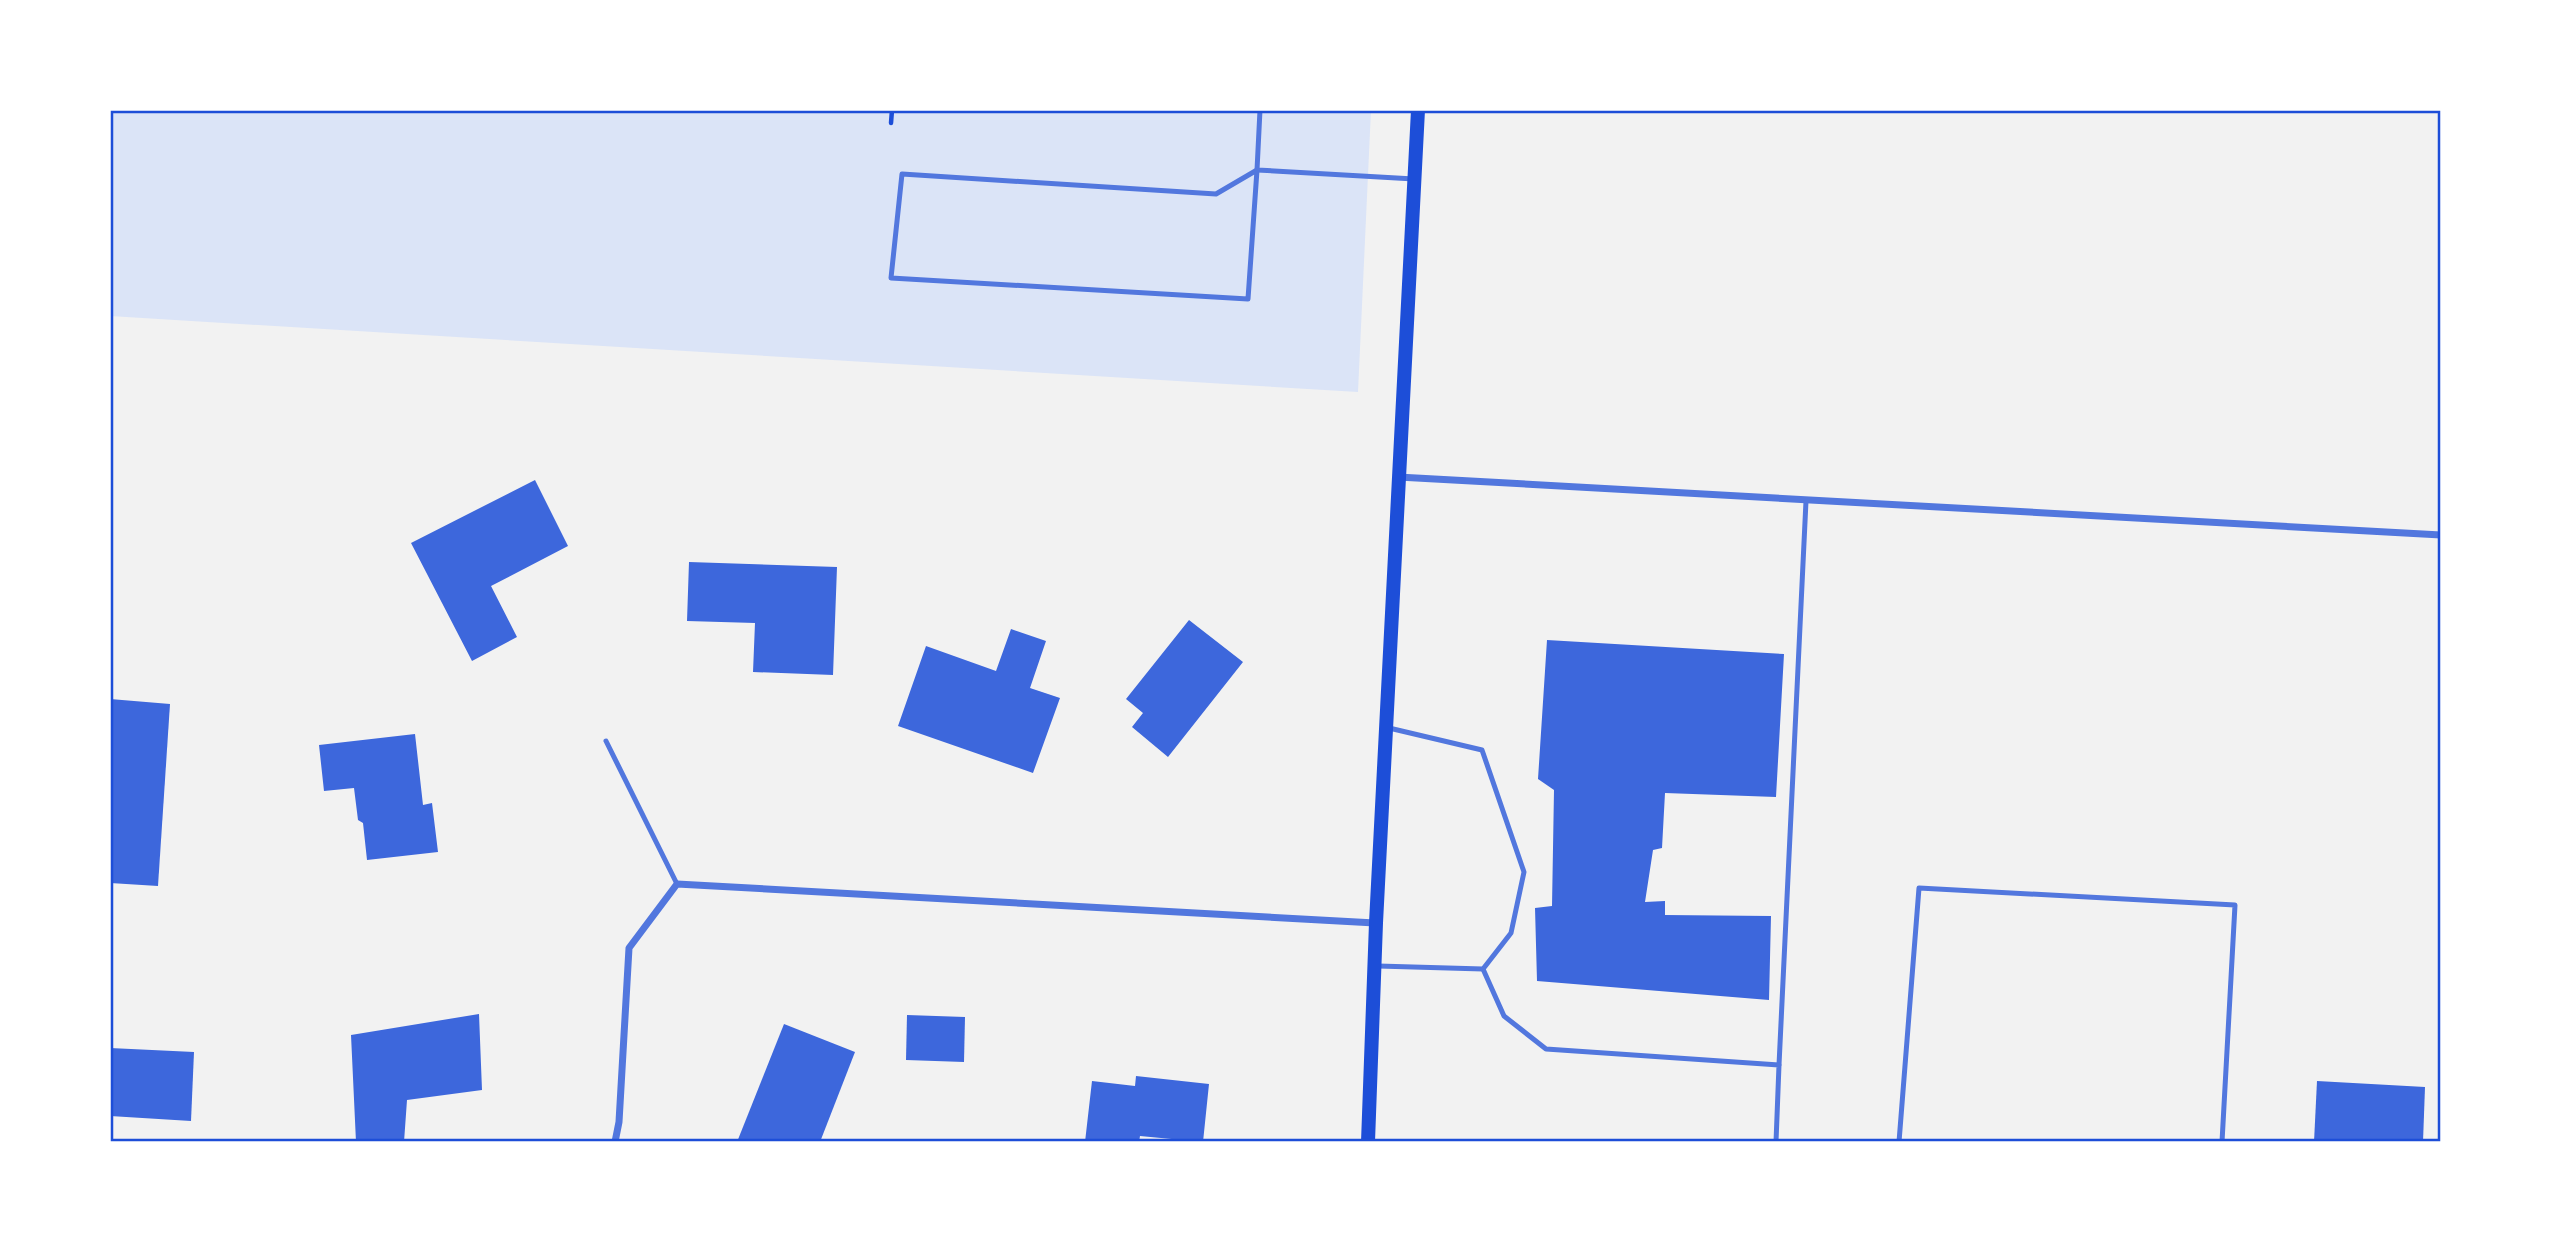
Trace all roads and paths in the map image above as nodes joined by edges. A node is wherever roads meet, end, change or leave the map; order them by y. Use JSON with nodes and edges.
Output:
{"nodes":[{"id":1,"x":892,"y":110,"type":"edge"},
{"id":2,"x":1260,"y":110,"type":"edge"},
{"id":3,"x":1418,"y":110,"type":"edge"},
{"id":4,"x":891,"y":123,"type":"dead end"},
{"id":5,"x":1257,"y":170,"type":"junction"},
{"id":6,"x":1414,"y":179,"type":"junction"},
{"id":7,"x":1398,"y":477,"type":"junction"},
{"id":8,"x":1806,"y":501,"type":"junction"},
{"id":9,"x":2441,"y":536,"type":"edge"},
{"id":10,"x":1386,"y":727,"type":"junction"},
{"id":11,"x":606,"y":741,"type":"dead end"},
{"id":12,"x":677,"y":884,"type":"junction"},
{"id":13,"x":1376,"y":923,"type":"junction"},
{"id":14,"x":1374,"y":966,"type":"junction"},
{"id":15,"x":1483,"y":969,"type":"junction"},
{"id":16,"x":1779,"y":1065,"type":"junction"},
{"id":17,"x":615,"y":1142,"type":"edge"},
{"id":18,"x":1368,"y":1142,"type":"edge"},
{"id":19,"x":1776,"y":1142,"type":"edge"},
{"id":20,"x":1899,"y":1142,"type":"edge"},
{"id":21,"x":2222,"y":1142,"type":"edge"}],
"edges":[{"from":1,"to":4,"type":"path"},
{"from":2,"to":5,"type":"lane"},
{"from":3,"to":6,"type":"main road"},
{"from":5,"to":5,"type":"lane"},
{"from":5,"to":6,"type":"lane"},
{"from":6,"to":7,"type":"main road"},
{"from":7,"to":8,"type":"street"},
{"from":7,"to":10,"type":"main road"},
{"from":8,"to":9,"type":"street"},
{"from":8,"to":16,"type":"lane"},
{"from":10,"to":13,"type":"main road"},
{"from":10,"to":15,"type":"lane"},
{"from":11,"to":12,"type":"lane"},
{"from":12,"to":13,"type":"street"},
{"from":12,"to":17,"type":"street"},
{"from":13,"to":14,"type":"main road"},
{"from":14,"to":15,"type":"lane"},
{"from":14,"to":18,"type":"main road"},
{"from":15,"to":16,"type":"lane"},
{"from":16,"to":19,"type":"lane"},
{"from":20,"to":21,"type":"lane"}]}
